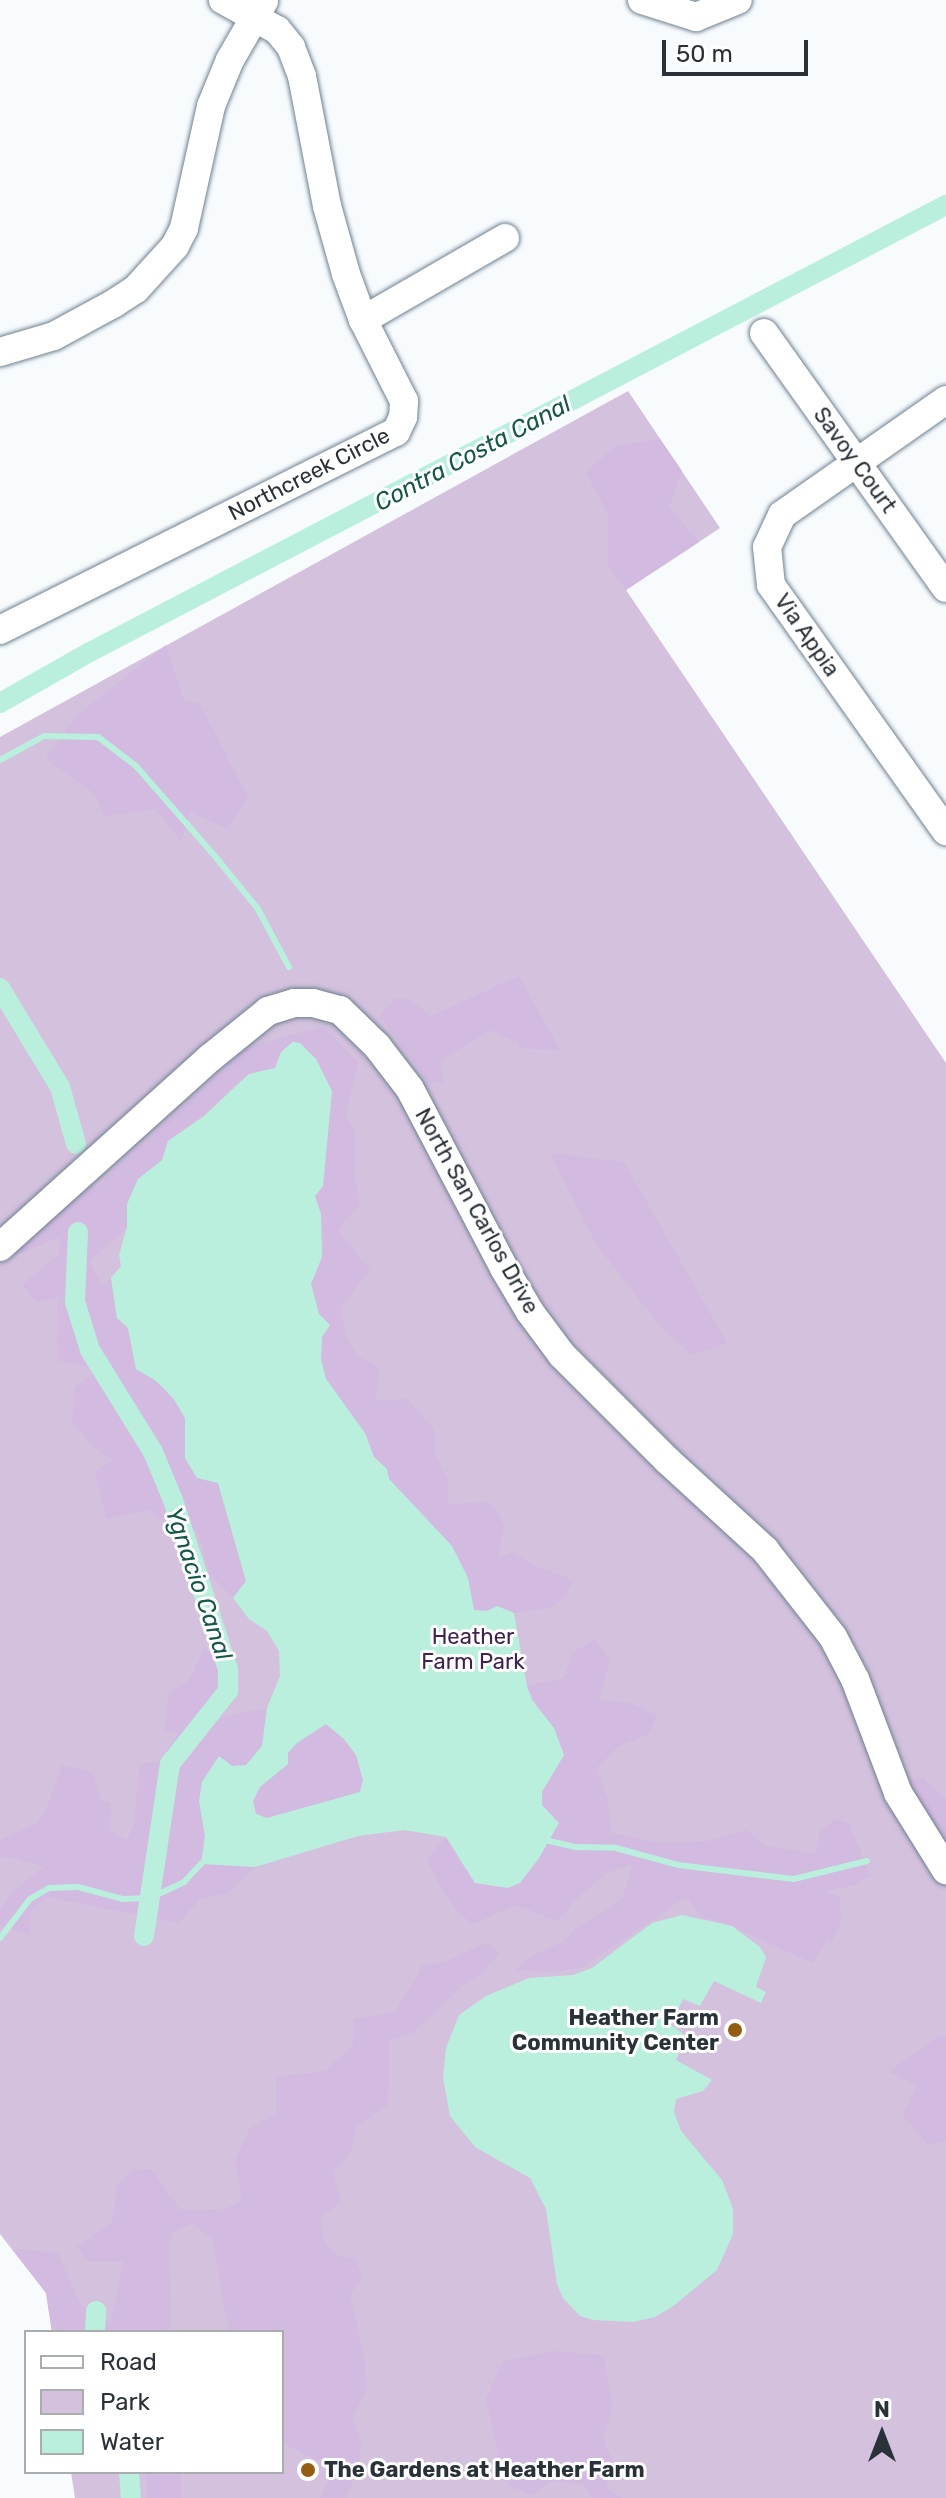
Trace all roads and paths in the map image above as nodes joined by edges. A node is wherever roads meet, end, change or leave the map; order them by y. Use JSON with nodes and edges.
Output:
{"nodes":[{"id":1,"x":223,"y":0,"type":"edge"},
{"id":2,"x":642,"y":0,"type":"edge"},
{"id":3,"x":738,"y":0,"type":"edge"},
{"id":4,"x":260,"y":8,"type":"edge"},
{"id":5,"x":505,"y":238,"type":"dead end"},
{"id":6,"x":363,"y":320,"type":"junction"},
{"id":7,"x":764,"y":333,"type":"dead end"},
{"id":8,"x":0,"y":352,"type":"edge"},
{"id":9,"x":946,"y":400,"type":"edge"},
{"id":10,"x":857,"y":464,"type":"junction"},
{"id":11,"x":946,"y":588,"type":"edge"},
{"id":12,"x":0,"y":630,"type":"edge"},
{"id":13,"x":943,"y":820,"type":"edge"},
{"id":14,"x":0,"y":1247,"type":"edge"},
{"id":15,"x":946,"y":1870,"type":"edge"}],
"edges":[{"from":1,"to":4,"type":"street","name":"Northcreek Circle"},
{"from":2,"to":3,"type":"street"},
{"from":4,"to":6,"type":"street","name":"Northcreek Circle"},
{"from":4,"to":8,"type":"street"},
{"from":5,"to":6,"type":"street"},
{"from":6,"to":12,"type":"street","name":"Northcreek Circle"},
{"from":7,"to":10,"type":"street","name":"Savoy Court"},
{"from":9,"to":10,"type":"street","name":"Via Appia"},
{"from":10,"to":11,"type":"street","name":"Savoy Court"},
{"from":10,"to":13,"type":"street","name":"Via Appia"},
{"from":14,"to":15,"type":"street","name":"North San Carlos Drive"}]}
